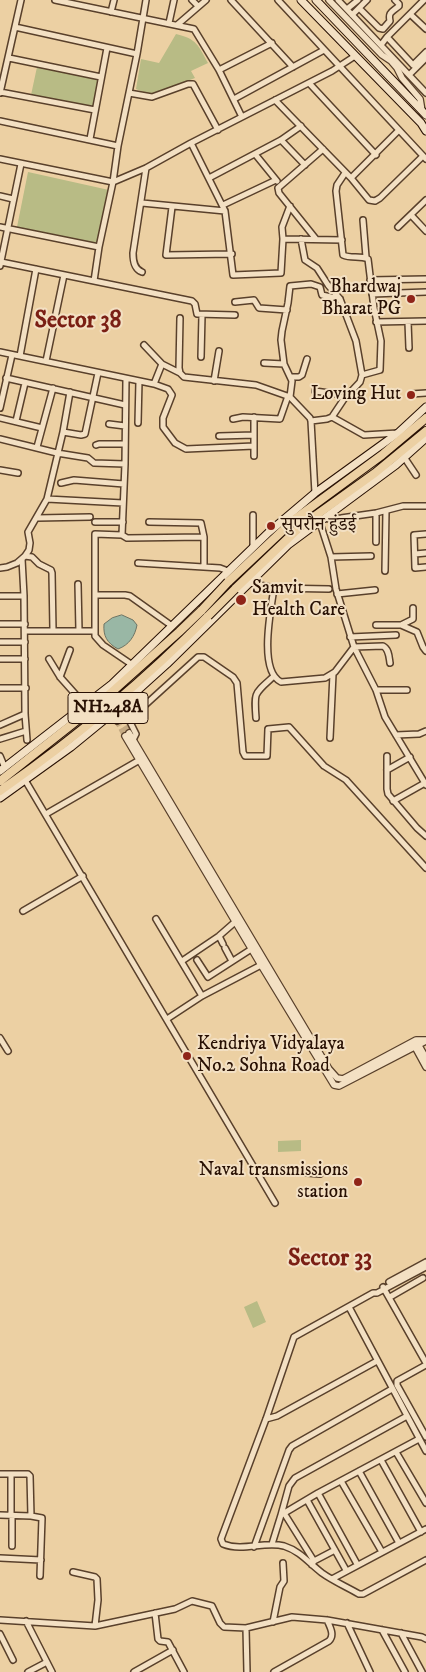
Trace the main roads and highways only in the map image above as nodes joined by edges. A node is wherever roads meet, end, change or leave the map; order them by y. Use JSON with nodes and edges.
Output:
{"nodes":[{"id":1,"x":301,"y":0,"type":"edge"},
{"id":2,"x":316,"y":0,"type":"edge"},
{"id":3,"x":424,"y":113,"type":"edge"},
{"id":4,"x":424,"y":128,"type":"edge"},
{"id":5,"x":426,"y":407,"type":"edge"},
{"id":6,"x":426,"y":418,"type":"edge"},
{"id":7,"x":426,"y":431,"type":"edge"},
{"id":8,"x":425,"y":441,"type":"edge"},
{"id":9,"x":208,"y":591,"type":"junction"},
{"id":10,"x":224,"y":609,"type":"junction"},
{"id":11,"x":2,"y":769,"type":"edge"},
{"id":12,"x":0,"y":780,"type":"edge"},
{"id":13,"x":0,"y":791,"type":"edge"},
{"id":14,"x":0,"y":798,"type":"edge"}],
"edges":[{"from":1,"to":4,"type":"main road"},
{"from":2,"to":3,"type":"main road"},
{"from":5,"to":9,"type":"main road"},
{"from":6,"to":12,"type":"highway","number":"NH248A","bridge":true},
{"from":7,"to":13,"type":"highway","number":"NH248A","bridge":true},
{"from":8,"to":10,"type":"main road"},
{"from":9,"to":10,"type":"main road"},
{"from":9,"to":11,"type":"main road"},
{"from":10,"to":14,"type":"main road"}]}
